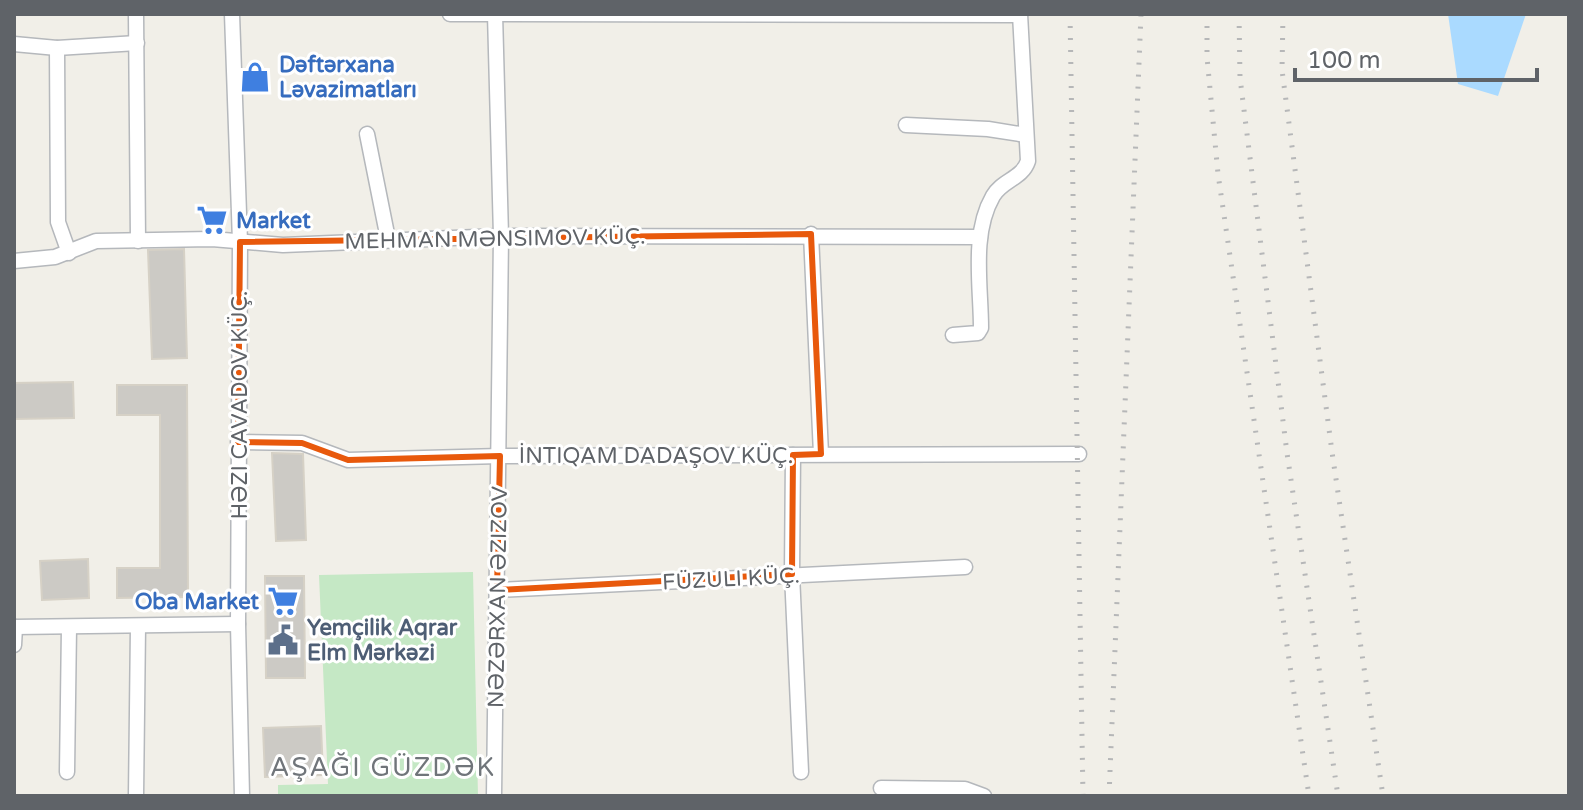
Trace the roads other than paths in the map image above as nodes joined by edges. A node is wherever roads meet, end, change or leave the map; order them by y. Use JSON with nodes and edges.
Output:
{"nodes":[{"id":1,"x":136,"y":14,"type":"edge"},
{"id":2,"x":232,"y":14,"type":"edge"},
{"id":3,"x":450,"y":14,"type":"edge"},
{"id":4,"x":495,"y":14,"type":"edge"},
{"id":5,"x":1020,"y":14,"type":"edge"},
{"id":6,"x":806,"y":15,"type":"edge"},
{"id":7,"x":137,"y":43,"type":"junction"},
{"id":8,"x":14,"y":44,"type":"edge"},
{"id":9,"x":57,"y":48,"type":"junction"},
{"id":10,"x":906,"y":125,"type":"dead end"},
{"id":11,"x":367,"y":134,"type":"dead end"},
{"id":12,"x":1026,"y":135,"type":"junction"},
{"id":13,"x":811,"y":234,"type":"junction"},
{"id":14,"x":501,"y":236,"type":"junction"},
{"id":15,"x":980,"y":237,"type":"junction"},
{"id":16,"x":388,"y":239,"type":"junction"},
{"id":17,"x":138,"y":241,"type":"junction"},
{"id":18,"x":240,"y":242,"type":"junction"},
{"id":19,"x":69,"y":253,"type":"junction"},
{"id":20,"x":14,"y":261,"type":"edge"},
{"id":21,"x":953,"y":335,"type":"dead end"},
{"id":22,"x":238,"y":442,"type":"junction"},
{"id":23,"x":821,"y":454,"type":"junction"},
{"id":24,"x":1079,"y":454,"type":"dead end"},
{"id":25,"x":793,"y":455,"type":"junction"},
{"id":26,"x":500,"y":456,"type":"junction"},
{"id":27,"x":965,"y":567,"type":"dead end"},
{"id":28,"x":792,"y":574,"type":"junction"},
{"id":29,"x":497,"y":590,"type":"junction"},
{"id":30,"x":238,"y":624,"type":"junction"},
{"id":31,"x":138,"y":626,"type":"junction"},
{"id":32,"x":14,"y":627,"type":"edge"},
{"id":33,"x":69,"y":627,"type":"junction"},
{"id":34,"x":14,"y":645,"type":"edge"},
{"id":35,"x":67,"y":772,"type":"dead end"},
{"id":36,"x":801,"y":772,"type":"dead end"},
{"id":37,"x":881,"y":788,"type":"dead end"},
{"id":38,"x":136,"y":796,"type":"edge"},
{"id":39,"x":242,"y":796,"type":"edge"},
{"id":40,"x":494,"y":796,"type":"edge"},
{"id":41,"x":984,"y":796,"type":"edge"}],
"edges":[{"from":1,"to":7,"type":"street"},
{"from":2,"to":18,"type":"street","name":"HƏZI CAVADOV KÜÇ."},
{"from":3,"to":4,"type":"street"},
{"from":4,"to":6,"type":"street"},
{"from":4,"to":14,"type":"street","name":"NƏZƏRXAN ƏZIZOV"},
{"from":5,"to":6,"type":"street"},
{"from":5,"to":12,"type":"street"},
{"from":7,"to":9,"type":"street"},
{"from":7,"to":17,"type":"street"},
{"from":8,"to":9,"type":"street"},
{"from":9,"to":19,"type":"street"},
{"from":10,"to":12,"type":"street"},
{"from":11,"to":16,"type":"street"},
{"from":12,"to":15,"type":"street"},
{"from":13,"to":14,"type":"street","name":"MEHMAN MƏNSIMOV KÜÇ."},
{"from":13,"to":15,"type":"street","name":"MEHMAN MƏNSIMOV KÜÇ."},
{"from":13,"to":23,"type":"street"},
{"from":14,"to":16,"type":"street","name":"MEHMAN MƏNSIMOV KÜÇ."},
{"from":14,"to":26,"type":"street","name":"NƏZƏRXAN ƏZIZOV"},
{"from":15,"to":21,"type":"street"},
{"from":16,"to":18,"type":"street","name":"MEHMAN MƏNSIMOV KÜÇ."},
{"from":17,"to":18,"type":"street","name":"MEHMAN MƏNSIMOV KÜÇ."},
{"from":17,"to":19,"type":"street","name":"MEHMAN MƏNSIMOV KÜÇ."},
{"from":18,"to":22,"type":"street","name":"HƏZI CAVADOV KÜÇ."},
{"from":19,"to":20,"type":"street","name":"MEHMAN MƏNSIMOV KÜÇ."},
{"from":22,"to":26,"type":"street","name":"İNTIQAM DADAŞOV KÜÇ."},
{"from":22,"to":30,"type":"street","name":"HƏZI CAVADOV KÜÇ."},
{"from":23,"to":24,"type":"street","name":"İNTIQAM DADAŞOV KÜÇ."},
{"from":23,"to":25,"type":"street","name":"İNTIQAM DADAŞOV KÜÇ."},
{"from":25,"to":26,"type":"street","name":"İNTIQAM DADAŞOV KÜÇ."},
{"from":25,"to":28,"type":"street"},
{"from":26,"to":29,"type":"street","name":"NƏZƏRXAN ƏZIZOV"},
{"from":27,"to":28,"type":"street","name":"FÜZULI KÜÇ."},
{"from":28,"to":29,"type":"street","name":"FÜZULI KÜÇ."},
{"from":28,"to":36,"type":"street"},
{"from":29,"to":40,"type":"street","name":"NƏZƏRXAN ƏZIZOV"},
{"from":30,"to":31,"type":"street"},
{"from":30,"to":39,"type":"street","name":"HƏZI CAVADOV KÜÇ."},
{"from":31,"to":33,"type":"street"},
{"from":31,"to":38,"type":"street"},
{"from":32,"to":33,"type":"street"},
{"from":32,"to":34,"type":"street"},
{"from":33,"to":35,"type":"street"},
{"from":37,"to":41,"type":"street"}]}
